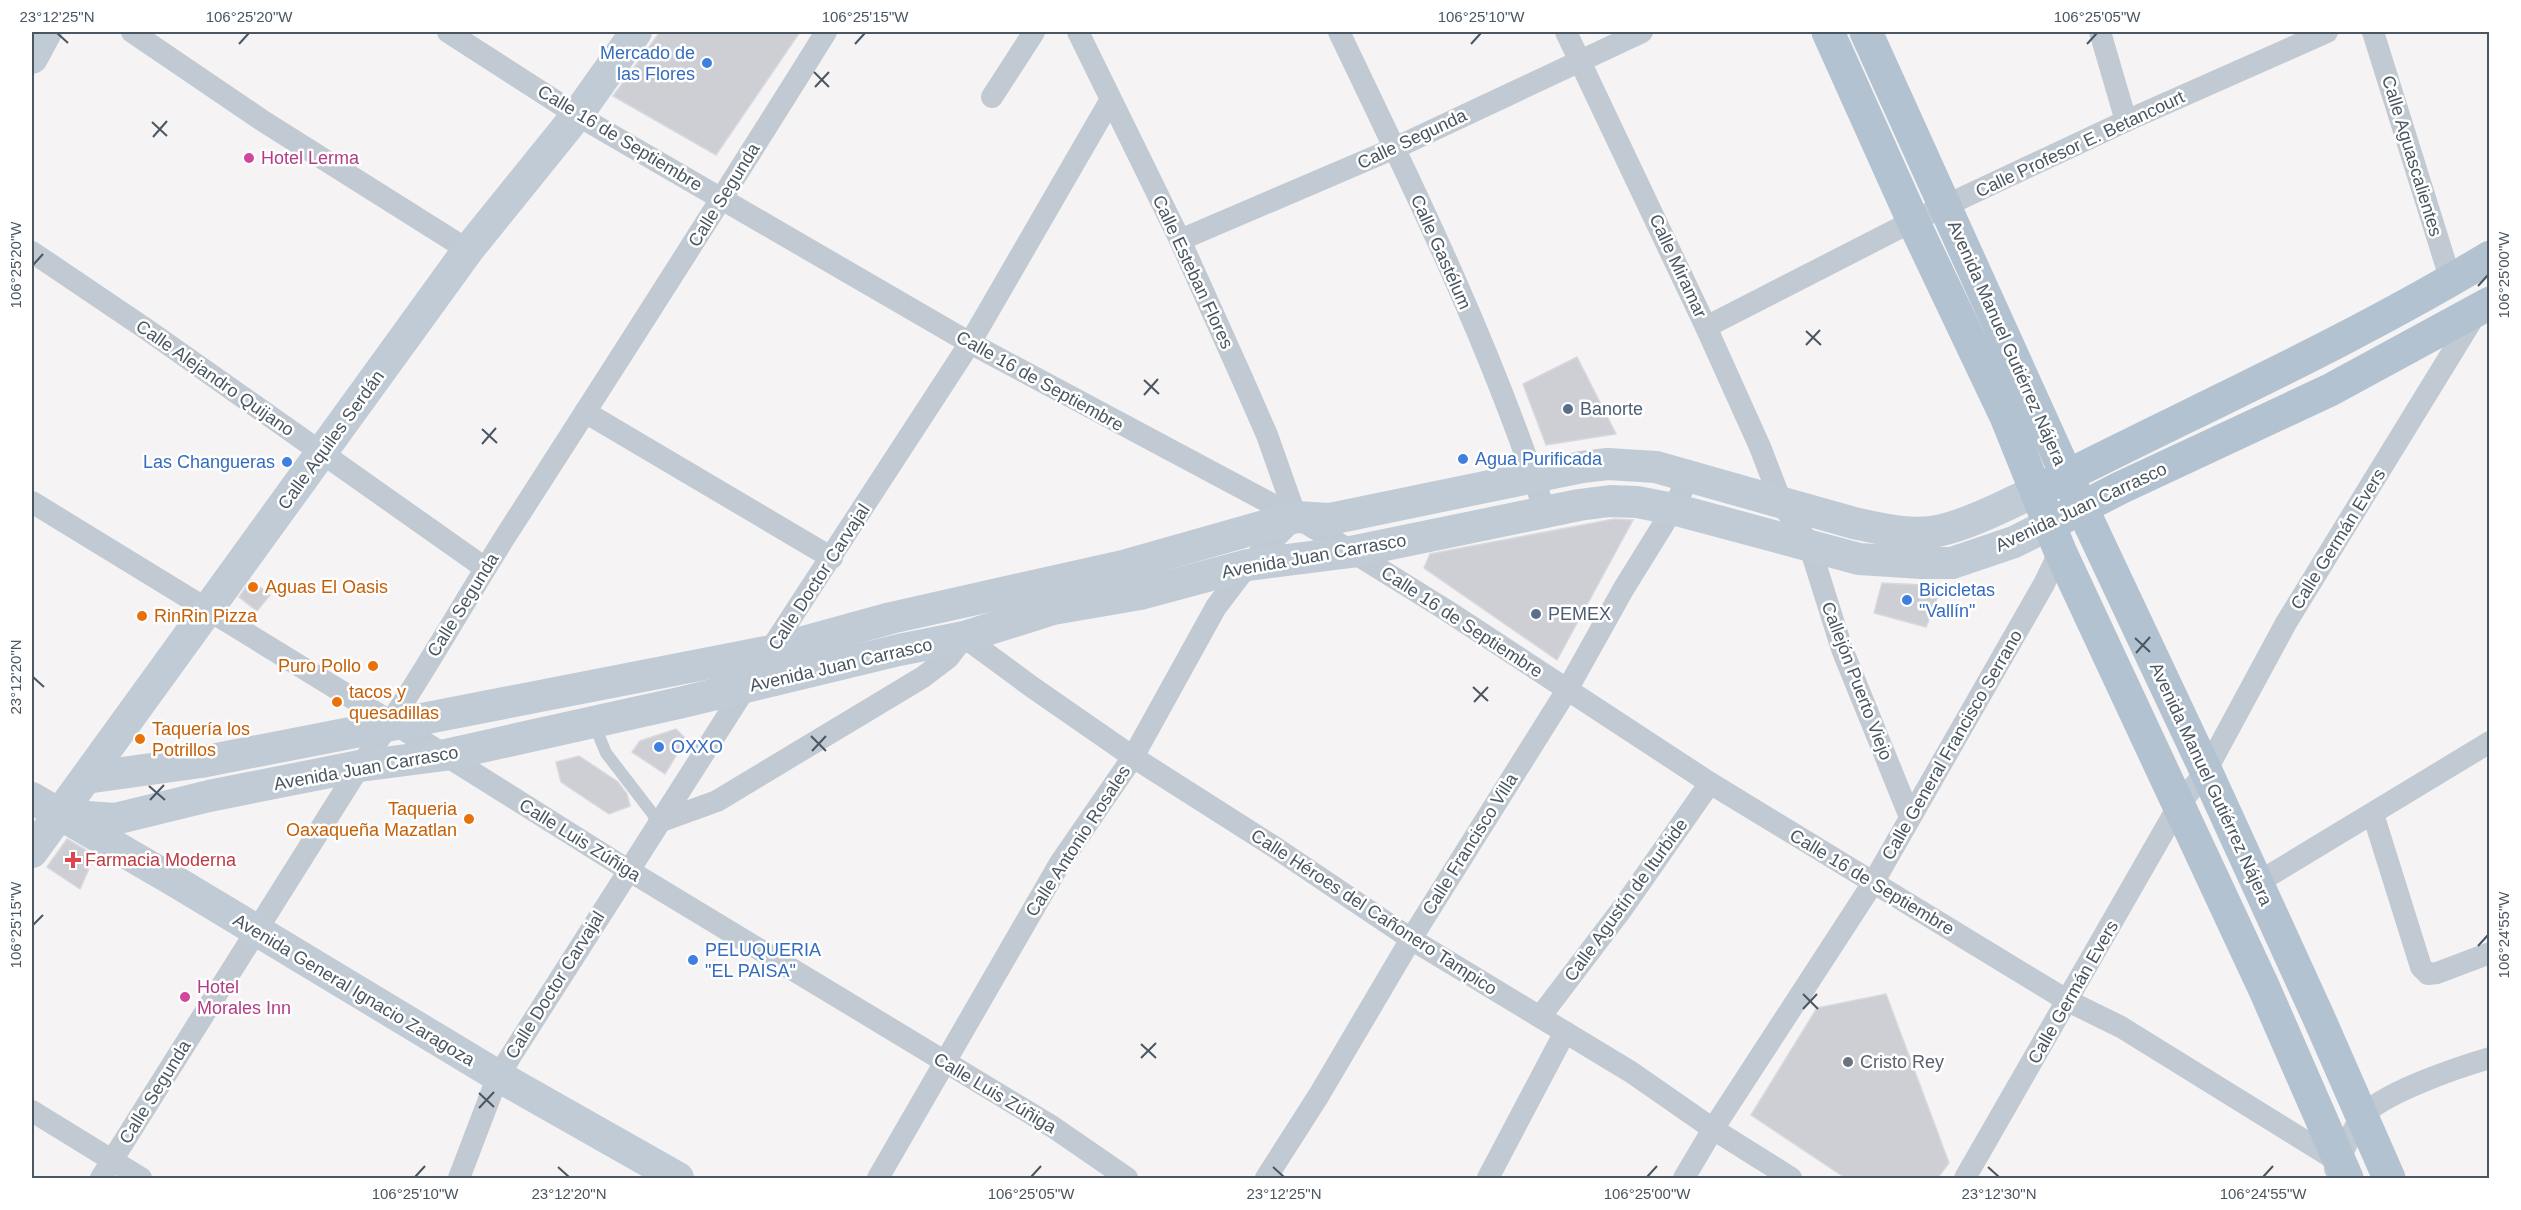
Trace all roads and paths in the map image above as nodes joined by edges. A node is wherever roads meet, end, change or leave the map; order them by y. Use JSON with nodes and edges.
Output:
{"nodes":[{"id":1,"x":46,"y":32,"type":"edge"},
{"id":2,"x":132,"y":32,"type":"edge"},
{"id":3,"x":448,"y":32,"type":"edge"},
{"id":4,"x":636,"y":32,"type":"edge"},
{"id":5,"x":826,"y":32,"type":"edge"},
{"id":6,"x":1034,"y":32,"type":"edge"},
{"id":7,"x":1078,"y":32,"type":"edge"},
{"id":8,"x":1339,"y":32,"type":"edge"},
{"id":9,"x":1566,"y":32,"type":"edge"},
{"id":10,"x":1642,"y":32,"type":"edge"},
{"id":11,"x":1828,"y":32,"type":"edge"},
{"id":12,"x":1866,"y":32,"type":"edge"},
{"id":13,"x":2100,"y":32,"type":"edge"},
{"id":14,"x":2327,"y":32,"type":"edge"},
{"id":15,"x":2373,"y":32,"type":"edge"},
{"id":16,"x":32,"y":58,"type":"edge"},
{"id":17,"x":1580,"y":61,"type":"junction"},
{"id":18,"x":992,"y":97,"type":"dead end"},
{"id":19,"x":1110,"y":101,"type":"junction"},
{"id":20,"x":577,"y":115,"type":"junction"},
{"id":21,"x":2126,"y":121,"type":"junction"},
{"id":22,"x":1395,"y":148,"type":"junction"},
{"id":23,"x":723,"y":198,"type":"junction"},
{"id":24,"x":1946,"y":206,"type":"junction"},
{"id":25,"x":1913,"y":221,"type":"junction"},
{"id":26,"x":1180,"y":240,"type":"junction"},
{"id":27,"x":468,"y":250,"type":"junction"},
{"id":28,"x":32,"y":252,"type":"edge"},
{"id":29,"x":2490,"y":257,"type":"edge"},
{"id":30,"x":2451,"y":281,"type":"junction"},
{"id":31,"x":2483,"y":307,"type":"edge"},
{"id":32,"x":1706,"y":327,"type":"junction"},
{"id":33,"x":970,"y":343,"type":"junction"},
{"id":34,"x":585,"y":412,"type":"junction"},
{"id":35,"x":321,"y":453,"type":"junction"},
{"id":36,"x":1689,"y":476,"type":"junction"},
{"id":37,"x":2067,"y":476,"type":"junction"},
{"id":38,"x":1533,"y":477,"type":"junction"},
{"id":39,"x":2036,"y":491,"type":"junction"},
{"id":40,"x":32,"y":502,"type":"edge"},
{"id":41,"x":1782,"y":504,"type":"junction"},
{"id":42,"x":2082,"y":508,"type":"junction"},
{"id":43,"x":1673,"y":509,"type":"junction"},
{"id":44,"x":1545,"y":512,"type":"junction"},
{"id":45,"x":1296,"y":517,"type":"junction"},
{"id":46,"x":2055,"y":538,"type":"junction"},
{"id":47,"x":1809,"y":544,"type":"junction"},
{"id":48,"x":1351,"y":552,"type":"junction"},
{"id":49,"x":832,"y":558,"type":"junction"},
{"id":50,"x":1248,"y":565,"type":"junction"},
{"id":51,"x":485,"y":568,"type":"junction"},
{"id":52,"x":956,"y":604,"type":"junction"},
{"id":53,"x":208,"y":611,"type":"junction"},
{"id":54,"x":964,"y":637,"type":"junction"},
{"id":55,"x":771,"y":651,"type":"junction"},
{"id":56,"x":586,"y":686,"type":"junction"},
{"id":57,"x":746,"y":687,"type":"junction"},
{"id":58,"x":1567,"y":690,"type":"junction"},
{"id":59,"x":594,"y":722,"type":"junction"},
{"id":60,"x":391,"y":724,"type":"junction"},
{"id":61,"x":2490,"y":742,"type":"edge"},
{"id":62,"x":446,"y":755,"type":"junction"},
{"id":63,"x":1133,"y":757,"type":"junction"},
{"id":64,"x":201,"y":762,"type":"junction"},
{"id":65,"x":360,"y":766,"type":"junction"},
{"id":66,"x":2206,"y":771,"type":"junction"},
{"id":67,"x":86,"y":778,"type":"junction"},
{"id":68,"x":1710,"y":783,"type":"junction"},
{"id":69,"x":209,"y":796,"type":"junction"},
{"id":70,"x":32,"y":798,"type":"edge"},
{"id":71,"x":2179,"y":805,"type":"junction"},
{"id":72,"x":2373,"y":814,"type":"junction"},
{"id":73,"x":59,"y":815,"type":"junction"},
{"id":74,"x":1910,"y":817,"type":"junction"},
{"id":75,"x":659,"y":822,"type":"junction"},
{"id":76,"x":32,"y":852,"type":"edge"},
{"id":77,"x":628,"y":870,"type":"junction"},
{"id":78,"x":1873,"y":883,"type":"junction"},
{"id":79,"x":2257,"y":884,"type":"junction"},
{"id":80,"x":256,"y":932,"type":"junction"},
{"id":81,"x":1411,"y":939,"type":"junction"},
{"id":82,"x":2490,"y":953,"type":"edge"},
{"id":83,"x":2068,"y":1001,"type":"junction"},
{"id":84,"x":1540,"y":1017,"type":"junction"},
{"id":85,"x":1565,"y":1032,"type":"junction"},
{"id":86,"x":2490,"y":1058,"type":"edge"},
{"id":87,"x":944,"y":1062,"type":"junction"},
{"id":88,"x":498,"y":1076,"type":"junction"},
{"id":89,"x":32,"y":1111,"type":"edge"},
{"id":90,"x":2361,"y":1118,"type":"junction"},
{"id":91,"x":1713,"y":1129,"type":"junction"},
{"id":92,"x":107,"y":1170,"type":"edge"},
{"id":93,"x":2338,"y":1173,"type":"edge"},
{"id":94,"x":141,"y":1179,"type":"edge"},
{"id":95,"x":459,"y":1179,"type":"edge"},
{"id":96,"x":678,"y":1179,"type":"edge"},
{"id":97,"x":878,"y":1179,"type":"edge"},
{"id":98,"x":1127,"y":1179,"type":"edge"},
{"id":99,"x":1266,"y":1179,"type":"edge"},
{"id":100,"x":1488,"y":1179,"type":"edge"},
{"id":101,"x":1684,"y":1179,"type":"edge"},
{"id":102,"x":1791,"y":1179,"type":"edge"},
{"id":103,"x":1965,"y":1179,"type":"edge"},
{"id":104,"x":2389,"y":1179,"type":"edge"}],
"edges":[{"from":1,"to":16,"type":"street"},
{"from":2,"to":27,"type":"street"},
{"from":3,"to":20,"type":"street","name":"Calle 16 de Septiembre"},
{"from":4,"to":20,"type":"street","name":"Calle Aquiles Serdán"},
{"from":5,"to":23,"type":"street","name":"Calle Segunda"},
{"from":6,"to":18,"type":"street"},
{"from":7,"to":19,"type":"street","name":"Calle Esteban Flores"},
{"from":8,"to":22,"type":"street","name":"Calle Gastélum"},
{"from":9,"to":17,"type":"street","name":"Calle Miramar"},
{"from":10,"to":17,"type":"street","name":"Calle Segunda"},
{"from":11,"to":25,"type":"main road","name":"Avenida Manuel Gutiérrez Nájera"},
{"from":12,"to":24,"type":"main road","name":"Avenida Manuel Gutiérrez Nájera"},
{"from":13,"to":21,"type":"street"},
{"from":14,"to":21,"type":"street","name":"Calle Profesor E. Betancourt"},
{"from":15,"to":30,"type":"street","name":"Calle Aguascalientes"},
{"from":17,"to":22,"type":"street","name":"Calle Segunda"},
{"from":17,"to":32,"type":"street","name":"Calle Miramar"},
{"from":19,"to":26,"type":"street","name":"Calle Esteban Flores"},
{"from":19,"to":33,"type":"street","name":"Calle Doctor Carvajal"},
{"from":20,"to":23,"type":"street","name":"Calle 16 de Septiembre"},
{"from":20,"to":27,"type":"street","name":"Calle Aquiles Serdán"},
{"from":21,"to":24,"type":"street","name":"Calle Profesor E. Betancourt"},
{"from":22,"to":26,"type":"street","name":"Calle Segunda"},
{"from":22,"to":38,"type":"street","name":"Calle Gastélum"},
{"from":23,"to":33,"type":"street","name":"Calle 16 de Septiembre"},
{"from":23,"to":34,"type":"street","name":"Calle Segunda"},
{"from":24,"to":25,"type":"street","name":"Calle Profesor E. Betancourt"},
{"from":24,"to":37,"type":"main road","name":"Avenida Manuel Gutiérrez Nájera"},
{"from":25,"to":32,"type":"street","name":"Calle Profesor E. Betancourt"},
{"from":25,"to":39,"type":"main road","name":"Avenida Manuel Gutiérrez Nájera"},
{"from":26,"to":45,"type":"street","name":"Calle Esteban Flores"},
{"from":27,"to":35,"type":"street","name":"Calle Aquiles Serdán"},
{"from":28,"to":35,"type":"street","name":"Calle Alejandro Quijano"},
{"from":29,"to":30,"type":"main road","name":"Avenida Juan Carrasco"},
{"from":30,"to":37,"type":"main road","name":"Avenida Juan Carrasco"},
{"from":31,"to":42,"type":"main road","name":"Avenida Juan Carrasco"},
{"from":31,"to":66,"type":"street","name":"Calle Germán Evers"},
{"from":32,"to":41,"type":"street","name":"Calle Miramar"},
{"from":33,"to":45,"type":"street","name":"Calle 16 de Septiembre"},
{"from":33,"to":49,"type":"street","name":"Calle Doctor Carvajal"},
{"from":34,"to":49,"type":"street"},
{"from":34,"to":51,"type":"street","name":"Calle Segunda"},
{"from":35,"to":51,"type":"street","name":"Calle Alejandro Quijano"},
{"from":35,"to":53,"type":"street","name":"Calle Aquiles Serdán"},
{"from":36,"to":38,"type":"street","name":"Avenida Juan Carrasco"},
{"from":36,"to":41,"type":"street","name":"Avenida Juan Carrasco"},
{"from":36,"to":43,"type":"street","name":"Calle Francisco Villa"},
{"from":37,"to":39,"type":"main road","name":"Avenida Juan Carrasco"},
{"from":37,"to":42,"type":"main road","name":"Avenida Manuel Gutiérrez Nájera"},
{"from":38,"to":44,"type":"street","name":"Calle Gastélum"},
{"from":38,"to":45,"type":"street","name":"Avenida Juan Carrasco"},
{"from":39,"to":41,"type":"street","name":"Avenida Juan Carrasco"},
{"from":39,"to":46,"type":"main road","name":"Avenida Manuel Gutiérrez Nájera"},
{"from":40,"to":53,"type":"street","name":"Calle Luis Zúñiga"},
{"from":41,"to":47,"type":"street","name":"Calle Miramar"},
{"from":42,"to":46,"type":"main road","name":"Avenida Juan Carrasco"},
{"from":42,"to":66,"type":"main road","name":"Avenida Manuel Gutiérrez Nájera"},
{"from":43,"to":44,"type":"street","name":"Avenida Juan Carrasco"},
{"from":43,"to":47,"type":"street","name":"Avenida Juan Carrasco"},
{"from":43,"to":58,"type":"street","name":"Calle Francisco Villa"},
{"from":44,"to":48,"type":"street","name":"Avenida Juan Carrasco"},
{"from":45,"to":48,"type":"street","name":"Calle 16 de Septiembre"},
{"from":45,"to":50,"type":"street","name":"Calle Antonio Rosales"},
{"from":45,"to":52,"type":"street","name":"Avenida Juan Carrasco"},
{"from":46,"to":47,"type":"street","name":"Avenida Juan Carrasco"},
{"from":46,"to":71,"type":"main road","name":"Avenida Manuel Gutiérrez Nájera"},
{"from":46,"to":74,"type":"street","name":"Calle General Francisco Serrano"},
{"from":47,"to":74,"type":"street","name":"Callejón Puerto Viejo"},
{"from":48,"to":50,"type":"street","name":"Avenida Juan Carrasco"},
{"from":48,"to":58,"type":"street","name":"Calle 16 de Septiembre"},
{"from":49,"to":55,"type":"street","name":"Calle Doctor Carvajal"},
{"from":50,"to":54,"type":"street","name":"Avenida Juan Carrasco"},
{"from":50,"to":63,"type":"street","name":"Calle Antonio Rosales"},
{"from":51,"to":60,"type":"street","name":"Calle Segunda"},
{"from":52,"to":54,"type":"street"},
{"from":52,"to":55,"type":"street","name":"Avenida Juan Carrasco"},
{"from":53,"to":60,"type":"street","name":"Calle Luis Zúñiga"},
{"from":53,"to":67,"type":"street","name":"Calle Aquiles Serdán"},
{"from":54,"to":57,"type":"street","name":"Avenida Juan Carrasco"},
{"from":54,"to":63,"type":"street","name":"Calle Héroes del Cañonero Tampico"},
{"from":54,"to":75,"type":"street"},
{"from":55,"to":56,"type":"street","name":"Avenida Juan Carrasco"},
{"from":55,"to":57,"type":"street","name":"Calle Doctor Carvajal"},
{"from":56,"to":59,"type":"street"},
{"from":56,"to":60,"type":"street","name":"Avenida Juan Carrasco"},
{"from":57,"to":59,"type":"street","name":"Avenida Juan Carrasco"},
{"from":57,"to":75,"type":"street","name":"Calle Doctor Carvajal"},
{"from":58,"to":68,"type":"street","name":"Calle 16 de Septiembre"},
{"from":58,"to":81,"type":"street","name":"Calle Francisco Villa"},
{"from":59,"to":62,"type":"street","name":"Avenida Juan Carrasco"},
{"from":59,"to":75,"type":"lane"},
{"from":60,"to":62,"type":"street","name":"Calle Luis Zúñiga"},
{"from":60,"to":64,"type":"street","name":"Avenida Juan Carrasco"},
{"from":60,"to":65,"type":"street","name":"Calle Segunda"},
{"from":61,"to":72,"type":"street"},
{"from":62,"to":65,"type":"street","name":"Avenida Juan Carrasco"},
{"from":62,"to":77,"type":"street","name":"Calle Luis Zúñiga"},
{"from":63,"to":81,"type":"street","name":"Calle Héroes del Cañonero Tampico"},
{"from":63,"to":87,"type":"street","name":"Calle Antonio Rosales"},
{"from":64,"to":67,"type":"street","name":"Avenida Juan Carrasco"},
{"from":64,"to":69,"type":"street"},
{"from":65,"to":69,"type":"street","name":"Avenida Juan Carrasco"},
{"from":65,"to":80,"type":"street","name":"Calle Segunda"},
{"from":66,"to":71,"type":"street","name":"Calle Germán Evers"},
{"from":66,"to":79,"type":"main road","name":"Avenida Manuel Gutiérrez Nájera"},
{"from":67,"to":73,"type":"street","name":"Calle Aquiles Serdán"},
{"from":68,"to":78,"type":"street","name":"Calle 16 de Septiembre"},
{"from":68,"to":84,"type":"street","name":"Calle Agustín de Iturbide"},
{"from":69,"to":73,"type":"street","name":"Avenida Juan Carrasco"},
{"from":70,"to":73,"type":"street","name":"Avenida General Ignacio Zaragoza"},
{"from":71,"to":83,"type":"street","name":"Calle Germán Evers"},
{"from":71,"to":93,"type":"main road","name":"Avenida Manuel Gutiérrez Nájera"},
{"from":72,"to":79,"type":"street"},
{"from":72,"to":82,"type":"street"},
{"from":73,"to":76,"type":"street","name":"Calle Aquiles Serdán"},
{"from":73,"to":80,"type":"street","name":"Avenida General Ignacio Zaragoza"},
{"from":74,"to":78,"type":"street","name":"Calle General Francisco Serrano"},
{"from":75,"to":77,"type":"street","name":"Calle Doctor Carvajal"},
{"from":77,"to":87,"type":"street","name":"Calle Luis Zúñiga"},
{"from":77,"to":88,"type":"street","name":"Calle Doctor Carvajal"},
{"from":78,"to":83,"type":"street","name":"Calle 16 de Septiembre"},
{"from":78,"to":91,"type":"street","name":"Calle General Francisco Serrano"},
{"from":79,"to":90,"type":"main road","name":"Avenida Manuel Gutiérrez Nájera"},
{"from":80,"to":88,"type":"street","name":"Avenida General Ignacio Zaragoza"},
{"from":80,"to":92,"type":"street","name":"Calle Segunda"},
{"from":81,"to":84,"type":"street","name":"Calle Héroes del Cañonero Tampico"},
{"from":81,"to":99,"type":"street","name":"Calle Francisco Villa"},
{"from":83,"to":93,"type":"street","name":"Calle 16 de Septiembre"},
{"from":83,"to":103,"type":"street","name":"Calle Germán Evers"},
{"from":84,"to":85,"type":"street","name":"Calle Héroes del Cañonero Tampico"},
{"from":85,"to":91,"type":"street","name":"Calle Héroes del Cañonero Tampico"},
{"from":85,"to":100,"type":"street"},
{"from":86,"to":90,"type":"street"},
{"from":87,"to":97,"type":"street","name":"Calle Antonio Rosales"},
{"from":87,"to":98,"type":"street","name":"Calle Luis Zúñiga"},
{"from":88,"to":95,"type":"street","name":"Calle Doctor Carvajal"},
{"from":88,"to":96,"type":"street","name":"Avenida General Ignacio Zaragoza"},
{"from":89,"to":92,"type":"street"},
{"from":90,"to":93,"type":"street"},
{"from":90,"to":104,"type":"main road","name":"Avenida Manuel Gutiérrez Nájera"},
{"from":91,"to":101,"type":"street","name":"Calle General Francisco Serrano"},
{"from":91,"to":102,"type":"street","name":"Calle Héroes del Cañonero Tampico"},
{"from":92,"to":94,"type":"street"}]}
